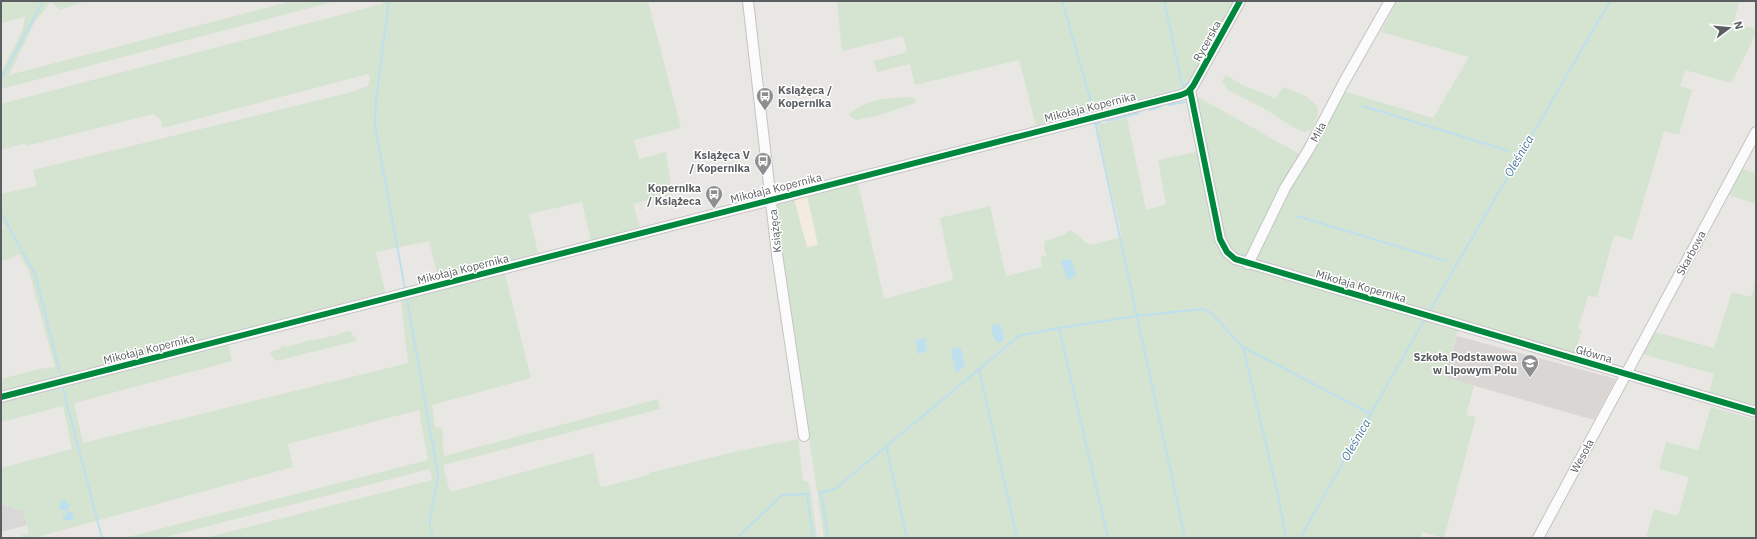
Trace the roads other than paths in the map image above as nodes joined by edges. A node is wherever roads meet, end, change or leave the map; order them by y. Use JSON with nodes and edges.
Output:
{"nodes":[{"id":1,"x":748,"y":1,"type":"edge"},
{"id":2,"x":1240,"y":1,"type":"edge"},
{"id":3,"x":1390,"y":1,"type":"edge"},
{"id":4,"x":1190,"y":90,"type":"junction"},
{"id":5,"x":1756,"y":132,"type":"edge"},
{"id":6,"x":771,"y":200,"type":"junction"},
{"id":7,"x":1248,"y":264,"type":"junction"},
{"id":8,"x":1427,"y":316,"type":"joint"},
{"id":9,"x":1626,"y":374,"type":"junction"},
{"id":10,"x":1,"y":397,"type":"edge"},
{"id":11,"x":1756,"y":412,"type":"edge"},
{"id":12,"x":804,"y":436,"type":"dead end"},
{"id":13,"x":1538,"y":538,"type":"edge"}],
"edges":[{"from":1,"to":6,"type":"street","name":"Książęca"},
{"from":2,"to":4,"type":"street","name":"Rycerska"},
{"from":3,"to":7,"type":"street","name":"Miła"},
{"from":4,"to":6,"type":"street","name":"Mikołaja Kopernika"},
{"from":4,"to":7,"type":"street","name":"Mikołaja Kopernika"},
{"from":5,"to":9,"type":"street","name":"Skarbowa"},
{"from":6,"to":10,"type":"street","name":"Mikołaja Kopernika"},
{"from":6,"to":12,"type":"street","name":"Książęca"},
{"from":7,"to":8,"type":"street","name":"Mikołaja Kopernika"},
{"from":8,"to":9,"type":"street","name":"Główna"},
{"from":9,"to":11,"type":"street","name":"Główna"},
{"from":9,"to":13,"type":"street","name":"Wesoła"}]}
